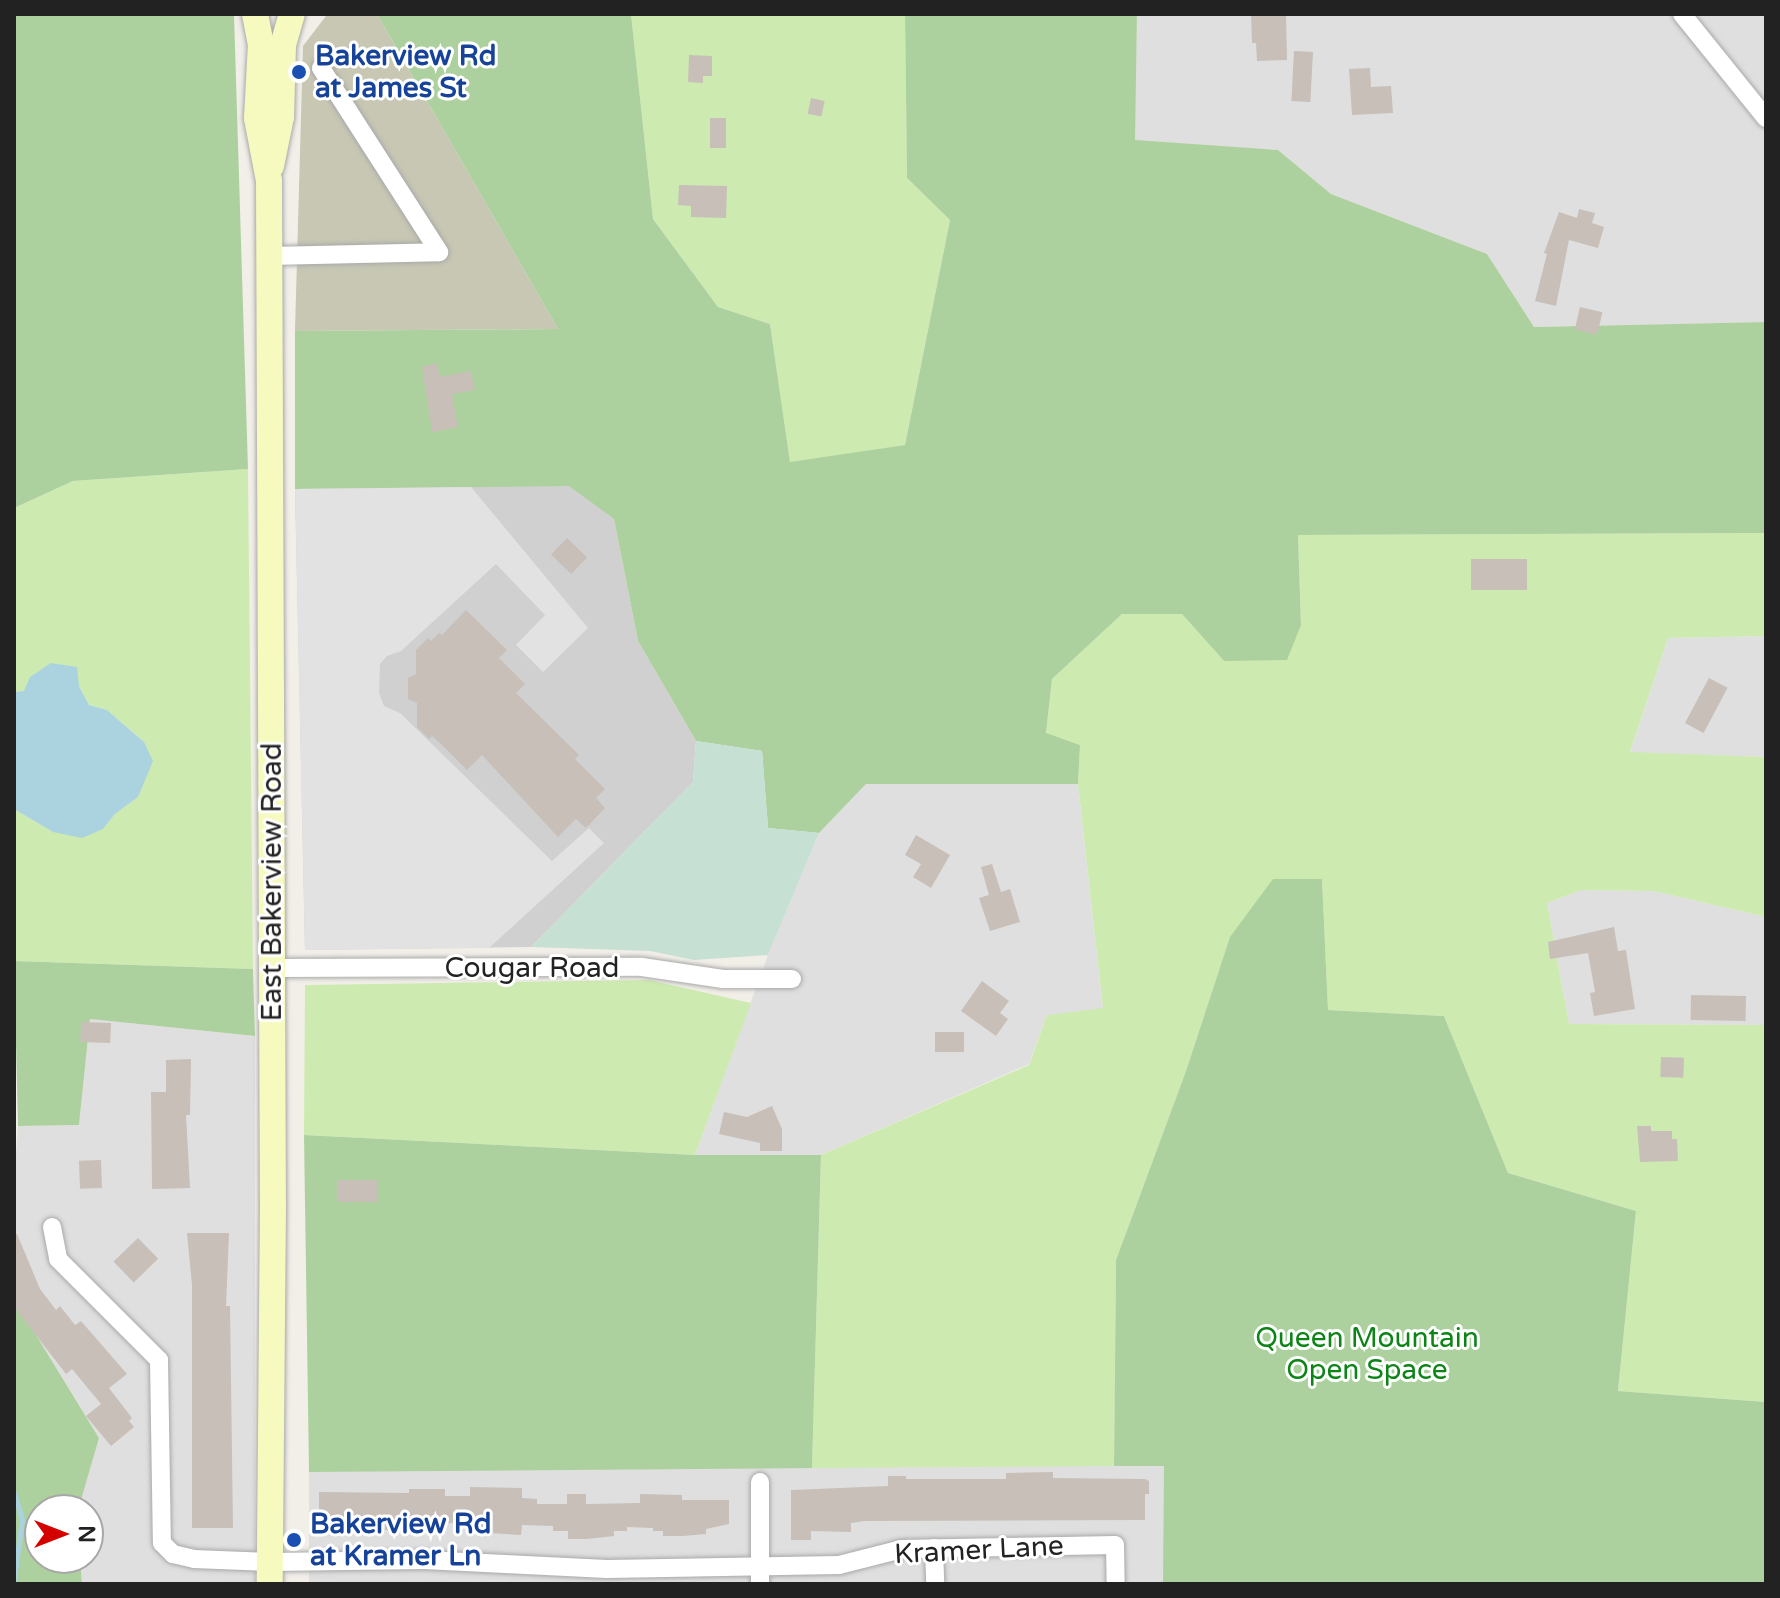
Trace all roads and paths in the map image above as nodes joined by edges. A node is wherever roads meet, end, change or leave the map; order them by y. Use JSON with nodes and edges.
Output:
{"nodes":[{"id":1,"x":255,"y":14,"type":"edge"},
{"id":2,"x":267,"y":14,"type":"edge"},
{"id":3,"x":290,"y":14,"type":"edge"},
{"id":4,"x":1682,"y":14,"type":"edge"},
{"id":5,"x":321,"y":68,"type":"dead end"},
{"id":6,"x":1766,"y":118,"type":"edge"},
{"id":7,"x":269,"y":181,"type":"junction"},
{"id":8,"x":269,"y":256,"type":"junction"},
{"id":9,"x":272,"y":968,"type":"junction"},
{"id":10,"x":792,"y":979,"type":"dead end"},
{"id":11,"x":52,"y":1227,"type":"dead end"},
{"id":12,"x":760,"y":1482,"type":"dead end"},
{"id":13,"x":934,"y":1548,"type":"junction"},
{"id":14,"x":270,"y":1573,"type":"edge"},
{"id":15,"x":760,"y":1575,"type":"edge"},
{"id":16,"x":935,"y":1584,"type":"edge"},
{"id":17,"x":1116,"y":1584,"type":"edge"}],
"edges":[{"from":1,"to":7,"type":"main road","name":"East Bakerview Road"},
{"from":2,"to":3,"type":"main road"},
{"from":3,"to":7,"type":"main road","name":"East Bakerview Road"},
{"from":4,"to":6,"type":"street"},
{"from":5,"to":8,"type":"street"},
{"from":7,"to":8,"type":"main road","name":"East Bakerview Road"},
{"from":8,"to":9,"type":"main road","name":"East Bakerview Road"},
{"from":9,"to":10,"type":"street","name":"Cougar Road"},
{"from":9,"to":14,"type":"main road","name":"East Bakerview Road"},
{"from":11,"to":14,"type":"street","name":"Kramer Lane"},
{"from":12,"to":15,"type":"street"},
{"from":13,"to":15,"type":"street","name":"Kramer Lane"},
{"from":13,"to":16,"type":"street"},
{"from":13,"to":17,"type":"street","name":"Kramer Lane"},
{"from":14,"to":15,"type":"street","name":"Kramer Lane"}]}
